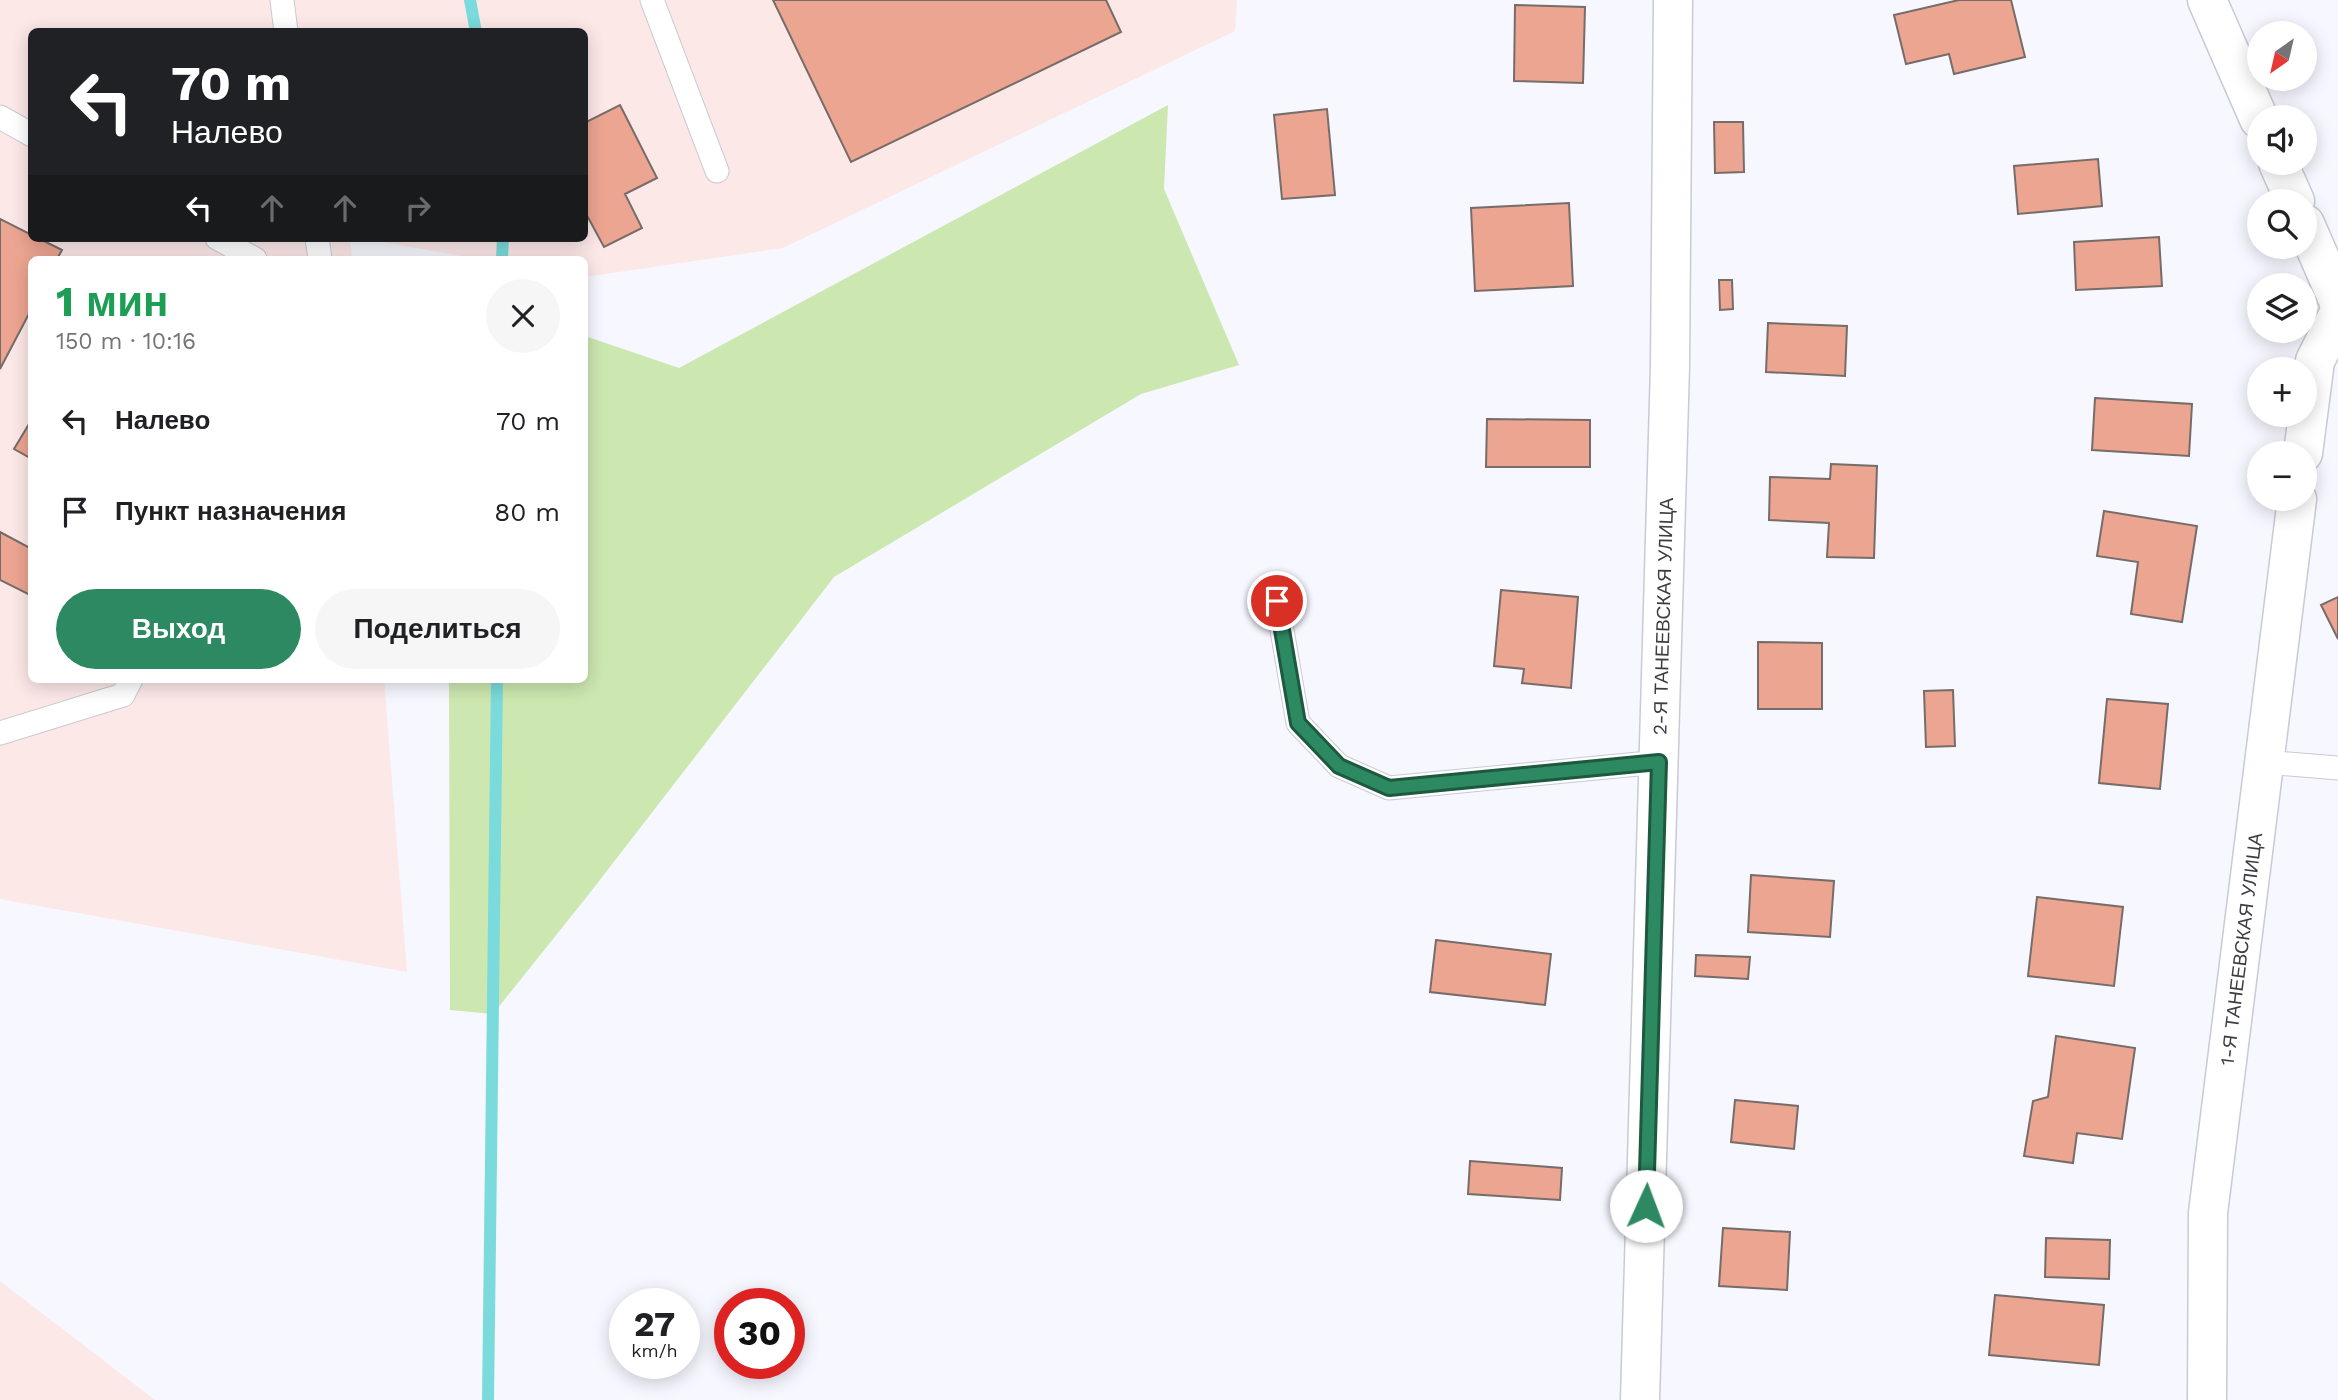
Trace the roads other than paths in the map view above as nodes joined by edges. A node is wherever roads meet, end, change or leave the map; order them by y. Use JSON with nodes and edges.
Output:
{"nodes":[{"id":1,"x":282,"y":0,"type":"edge"},
{"id":2,"x":652,"y":0,"type":"edge"},
{"id":3,"x":1672,"y":0,"type":"edge"},
{"id":4,"x":2207,"y":0,"type":"edge"},
{"id":5,"x":286,"y":28,"type":"edge"},
{"id":6,"x":2253,"y":105,"type":"edge"},
{"id":7,"x":0,"y":117,"type":"edge"},
{"id":8,"x":28,"y":133,"type":"edge"},
{"id":9,"x":717,"y":171,"type":"dead end"},
{"id":10,"x":224,"y":242,"type":"edge"},
{"id":11,"x":2317,"y":252,"type":"edge"},
{"id":12,"x":250,"y":256,"type":"edge"},
{"id":13,"x":2338,"y":300,"type":"edge"},
{"id":14,"x":2338,"y":315,"type":"edge"},
{"id":15,"x":2305,"y":441,"type":"edge"},
{"id":16,"x":2295,"y":511,"type":"edge"},
{"id":17,"x":1277,"y":601,"type":"dead end"},
{"id":18,"x":129,"y":683,"type":"edge"},
{"id":19,"x":0,"y":733,"type":"edge"},
{"id":20,"x":1659,"y":762,"type":"junction"},
{"id":21,"x":2264,"y":762,"type":"junction"},
{"id":22,"x":2338,"y":768,"type":"edge"},
{"id":23,"x":1640,"y":1400,"type":"edge"},
{"id":24,"x":2207,"y":1400,"type":"edge"}],
"edges":[{"from":1,"to":5,"type":"lane"},
{"from":2,"to":9,"type":"lane"},
{"from":3,"to":20,"type":"street","name":"2-Я ТАНЕЕВСКАЯ УЛИЦА"},
{"from":4,"to":6,"type":"street"},
{"from":7,"to":8,"type":"lane"},
{"from":10,"to":12,"type":"lane"},
{"from":11,"to":13,"type":"street"},
{"from":14,"to":15,"type":"street"},
{"from":16,"to":21,"type":"street","name":"1-Я ТАНЕЕВСКАЯ УЛИЦА"},
{"from":17,"to":20,"type":"lane"},
{"from":18,"to":19,"type":"lane"},
{"from":20,"to":23,"type":"street","name":"2-Я ТАНЕЕВСКАЯ УЛИЦА"},
{"from":21,"to":22,"type":"lane"},
{"from":21,"to":24,"type":"street","name":"1-Я ТАНЕЕВСКАЯ УЛИЦА"}]}
